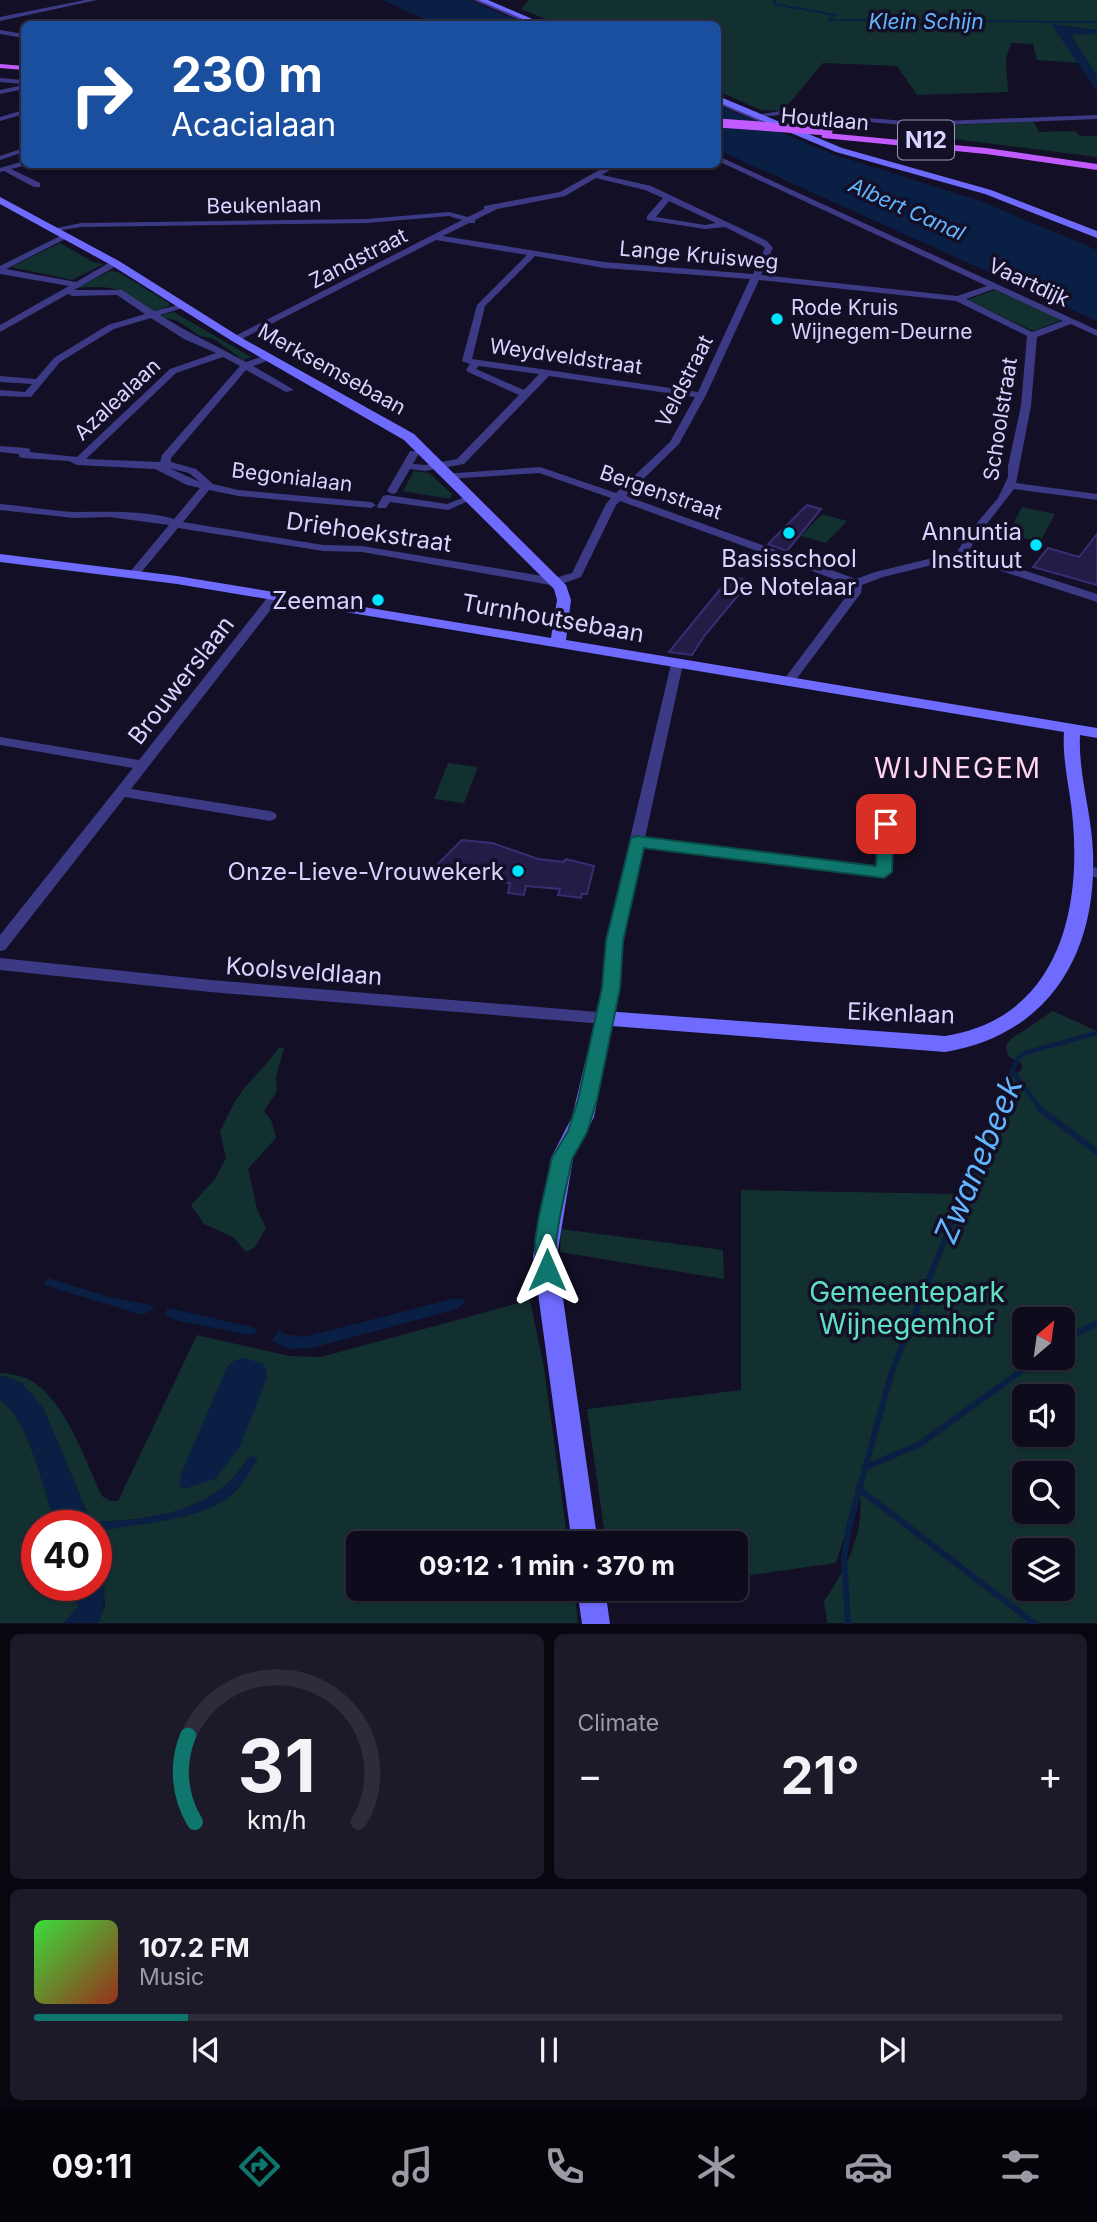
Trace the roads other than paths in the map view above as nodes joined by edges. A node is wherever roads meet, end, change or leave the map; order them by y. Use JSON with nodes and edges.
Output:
{"nodes":[{"id":1,"x":94,"y":0,"type":"edge"},
{"id":2,"x":476,"y":0,"type":"edge"},
{"id":3,"x":482,"y":0,"type":"edge"},
{"id":4,"x":0,"y":19,"type":"edge"},
{"id":5,"x":526,"y":21,"type":"edge"},
{"id":6,"x":533,"y":21,"type":"edge"},
{"id":7,"x":0,"y":32,"type":"edge"},
{"id":8,"x":21,"y":36,"type":"edge"},
{"id":9,"x":0,"y":68,"type":"edge"},
{"id":10,"x":21,"y":70,"type":"edge"},
{"id":11,"x":0,"y":80,"type":"edge"},
{"id":12,"x":21,"y":84,"type":"edge"},
{"id":13,"x":21,"y":86,"type":"edge"},
{"id":14,"x":0,"y":92,"type":"edge"},
{"id":15,"x":721,"y":102,"type":"edge"},
{"id":16,"x":21,"y":113,"type":"edge"},
{"id":17,"x":1097,"y":117,"type":"edge"},
{"id":18,"x":759,"y":118,"type":"junction"},
{"id":19,"x":0,"y":119,"type":"edge"},
{"id":20,"x":721,"y":125,"type":"edge"},
{"id":21,"x":21,"y":151,"type":"edge"},
{"id":22,"x":0,"y":158,"type":"edge"},
{"id":23,"x":721,"y":159,"type":"edge"},
{"id":24,"x":21,"y":164,"type":"edge"},
{"id":25,"x":1097,"y":164,"type":"edge"},
{"id":26,"x":610,"y":168,"type":"edge"},
{"id":27,"x":2,"y":170,"type":"edge"},
{"id":28,"x":596,"y":176,"type":"junction"},
{"id":29,"x":37,"y":185,"type":"dead end"},
{"id":30,"x":668,"y":198,"type":"junction"},
{"id":31,"x":0,"y":200,"type":"edge"},
{"id":32,"x":494,"y":207,"type":"junction"},
{"id":33,"x":449,"y":214,"type":"junction"},
{"id":34,"x":472,"y":221,"type":"junction"},
{"id":35,"x":725,"y":225,"type":"junction"},
{"id":36,"x":60,"y":232,"type":"junction"},
{"id":37,"x":1097,"y":235,"type":"edge"},
{"id":38,"x":438,"y":237,"type":"junction"},
{"id":39,"x":534,"y":253,"type":"junction"},
{"id":40,"x":115,"y":263,"type":"junction"},
{"id":41,"x":0,"y":270,"type":"edge"},
{"id":42,"x":756,"y":277,"type":"junction"},
{"id":43,"x":994,"y":286,"type":"junction"},
{"id":44,"x":75,"y":289,"type":"junction"},
{"id":45,"x":958,"y":299,"type":"junction"},
{"id":46,"x":183,"y":305,"type":"junction"},
{"id":47,"x":151,"y":315,"type":"junction"},
{"id":48,"x":1071,"y":321,"type":"junction"},
{"id":49,"x":0,"y":329,"type":"edge"},
{"id":50,"x":1097,"y":333,"type":"edge"},
{"id":51,"x":1032,"y":335,"type":"junction"},
{"id":52,"x":236,"y":339,"type":"junction"},
{"id":53,"x":224,"y":354,"type":"junction"},
{"id":54,"x":269,"y":357,"type":"junction"},
{"id":55,"x":472,"y":361,"type":"junction"},
{"id":56,"x":245,"y":366,"type":"junction"},
{"id":57,"x":546,"y":373,"type":"junction"},
{"id":58,"x":0,"y":379,"type":"edge"},
{"id":59,"x":39,"y":382,"type":"junction"},
{"id":60,"x":289,"y":390,"type":"dead end"},
{"id":61,"x":0,"y":393,"type":"edge"},
{"id":62,"x":526,"y":394,"type":"junction"},
{"id":63,"x":701,"y":395,"type":"junction"},
{"id":64,"x":0,"y":449,"type":"edge"},
{"id":65,"x":414,"y":453,"type":"dead end"},
{"id":66,"x":77,"y":462,"type":"junction"},
{"id":67,"x":161,"y":465,"type":"junction"},
{"id":68,"x":407,"y":466,"type":"junction"},
{"id":69,"x":442,"y":471,"type":"junction"},
{"id":70,"x":208,"y":485,"type":"junction"},
{"id":71,"x":1012,"y":486,"type":"junction"},
{"id":72,"x":392,"y":491,"type":"dead end"},
{"id":73,"x":1097,"y":496,"type":"edge"},
{"id":74,"x":617,"y":497,"type":"junction"},
{"id":75,"x":470,"y":498,"type":"junction"},
{"id":76,"x":0,"y":507,"type":"edge"},
{"id":77,"x":177,"y":523,"type":"junction"},
{"id":78,"x":962,"y":554,"type":"junction"},
{"id":79,"x":0,"y":558,"type":"edge"},
{"id":80,"x":135,"y":573,"type":"junction"},
{"id":81,"x":556,"y":582,"type":"junction"},
{"id":82,"x":856,"y":583,"type":"junction"},
{"id":83,"x":275,"y":596,"type":"junction"},
{"id":84,"x":1097,"y":598,"type":"edge"},
{"id":85,"x":558,"y":643,"type":"junction"},
{"id":86,"x":677,"y":664,"type":"junction"},
{"id":87,"x":788,"y":682,"type":"junction"},
{"id":88,"x":1072,"y":730,"type":"junction"},
{"id":89,"x":1097,"y":733,"type":"edge"},
{"id":90,"x":0,"y":741,"type":"edge"},
{"id":91,"x":143,"y":765,"type":"junction"},
{"id":92,"x":122,"y":792,"type":"junction"},
{"id":93,"x":888,"y":799,"type":"dead end"},
{"id":94,"x":270,"y":816,"type":"dead end"},
{"id":95,"x":637,"y":842,"type":"junction"},
{"id":96,"x":1096,"y":873,"type":"edge"},
{"id":97,"x":0,"y":946,"type":"edge"},
{"id":98,"x":0,"y":964,"type":"edge"},
{"id":99,"x":604,"y":1018,"type":"junction"},
{"id":100,"x":583,"y":1531,"type":"edge"},
{"id":101,"x":593,"y":1601,"type":"edge"},
{"id":102,"x":596,"y":1623,"type":"edge"}],
"edges":[{"from":1,"to":4,"type":"street"},
{"from":2,"to":5,"type":"street"},
{"from":3,"to":6,"type":"main road"},
{"from":7,"to":8,"type":"street"},
{"from":9,"to":10,"type":"main road"},
{"from":11,"to":12,"type":"street"},
{"from":13,"to":14,"type":"street"},
{"from":15,"to":18,"type":"main road"},
{"from":16,"to":19,"type":"street"},
{"from":17,"to":18,"type":"street"},
{"from":18,"to":37,"type":"main road"},
{"from":20,"to":25,"type":"main road","name":"Houtlaan","number":"N12","bridge":true},
{"from":21,"to":22,"type":"street"},
{"from":23,"to":43,"type":"street","name":"Vaartdijk"},
{"from":24,"to":27,"type":"street"},
{"from":26,"to":28,"type":"street","name":"Zandstraat"},
{"from":27,"to":29,"type":"street"},
{"from":28,"to":30,"type":"street","name":"Veldstraat"},
{"from":28,"to":32,"type":"street","name":"Zandstraat"},
{"from":30,"to":35,"type":"street","name":"Veldstraat"},
{"from":30,"to":35,"type":"street","name":"Veldstraat"},
{"from":31,"to":36,"type":"main road","name":"Merksemsebaan"},
{"from":32,"to":33,"type":"street","name":"Zandstraat"},
{"from":32,"to":34,"type":"street","name":"Zandstraat"},
{"from":33,"to":34,"type":"street","name":"Beukenlaan"},
{"from":33,"to":36,"type":"street","name":"Beukenlaan"},
{"from":34,"to":38,"type":"street","name":"Zandstraat"},
{"from":35,"to":42,"type":"street","name":"Veldstraat"},
{"from":36,"to":40,"type":"main road","name":"Merksemsebaan"},
{"from":36,"to":41,"type":"street"},
{"from":38,"to":39,"type":"street","name":"Lange Kruisweg"},
{"from":38,"to":52,"type":"street","name":"Zandstraat"},
{"from":39,"to":42,"type":"street","name":"Lange Kruisweg"},
{"from":39,"to":55,"type":"street"},
{"from":40,"to":44,"type":"street"},
{"from":40,"to":46,"type":"main road","name":"Merksemsebaan"},
{"from":41,"to":44,"type":"street","name":"Merksemsebaan"},
{"from":42,"to":45,"type":"street","name":"Lange Kruisweg"},
{"from":42,"to":63,"type":"street","name":"Veldstraat"},
{"from":43,"to":45,"type":"street","name":"Lange Kruisweg"},
{"from":43,"to":48,"type":"street","name":"Vaartdijk"},
{"from":44,"to":47,"type":"street","name":"Merksemsebaan"},
{"from":44,"to":49,"type":"street"},
{"from":45,"to":51,"type":"street","name":"Lange Kruisweg"},
{"from":46,"to":47,"type":"street"},
{"from":46,"to":52,"type":"main road","name":"Merksemsebaan"},
{"from":47,"to":53,"type":"street","name":"Merksemsebaan"},
{"from":47,"to":59,"type":"street"},
{"from":48,"to":50,"type":"street","name":"Vaartdijk"},
{"from":48,"to":51,"type":"street","name":"Schoolstraat"},
{"from":51,"to":71,"type":"street","name":"Schoolstraat"},
{"from":52,"to":54,"type":"main road","name":"Merksemsebaan"},
{"from":53,"to":56,"type":"street","name":"Merksemsebaan"},
{"from":53,"to":66,"type":"street","name":"Azalealaan"},
{"from":54,"to":56,"type":"street"},
{"from":54,"to":69,"type":"main road","name":"Merksemsebaan"},
{"from":55,"to":57,"type":"street","name":"Weydveldstraat"},
{"from":55,"to":62,"type":"street"},
{"from":56,"to":60,"type":"street","name":"Merksemsebaan"},
{"from":56,"to":67,"type":"street"},
{"from":57,"to":62,"type":"street"},
{"from":57,"to":63,"type":"street","name":"Weydveldstraat"},
{"from":58,"to":59,"type":"street"},
{"from":59,"to":61,"type":"street"},
{"from":62,"to":69,"type":"street"},
{"from":63,"to":74,"type":"street","name":"Veldstraat"},
{"from":64,"to":66,"type":"street"},
{"from":65,"to":68,"type":"street"},
{"from":66,"to":67,"type":"street"},
{"from":67,"to":70,"type":"street","name":"Begonialaan"},
{"from":68,"to":69,"type":"street","name":"Bergenstraat"},
{"from":68,"to":72,"type":"street"},
{"from":69,"to":74,"type":"street","name":"Bergenstraat"},
{"from":69,"to":75,"type":"main road","name":"Merksemsebaan"},
{"from":70,"to":75,"type":"street","name":"Begonialaan"},
{"from":70,"to":77,"type":"street"},
{"from":71,"to":73,"type":"street"},
{"from":71,"to":78,"type":"street","name":"Schoolstraat"},
{"from":74,"to":81,"type":"street","name":"Veldstraat"},
{"from":74,"to":82,"type":"street","name":"Bergenstraat"},
{"from":75,"to":81,"type":"main road","name":"Merksemsebaan"},
{"from":76,"to":77,"type":"street","name":"Driehoekstraat"},
{"from":77,"to":80,"type":"street"},
{"from":77,"to":81,"type":"street","name":"Driehoekstraat"},
{"from":78,"to":82,"type":"street"},
{"from":78,"to":84,"type":"street"},
{"from":79,"to":80,"type":"main road","name":"Turnhoutsebaan"},
{"from":80,"to":83,"type":"main road","name":"Turnhoutsebaan"},
{"from":81,"to":85,"type":"main road"},
{"from":82,"to":87,"type":"street"},
{"from":83,"to":85,"type":"main road","name":"Turnhoutsebaan"},
{"from":83,"to":91,"type":"street","name":"Brouwerslaan"},
{"from":85,"to":86,"type":"main road","name":"Turnhoutsebaan"},
{"from":86,"to":87,"type":"main road","name":"Turnhoutsebaan"},
{"from":86,"to":95,"type":"street"},
{"from":87,"to":88,"type":"main road","name":"Turnhoutsebaan"},
{"from":88,"to":89,"type":"main road","name":"Turnhoutsebaan"},
{"from":88,"to":96,"type":"main road","name":"Eikenlaan"},
{"from":90,"to":91,"type":"street"},
{"from":91,"to":92,"type":"street","name":"Brouwerslaan"},
{"from":92,"to":94,"type":"street"},
{"from":92,"to":97,"type":"street","name":"Brouwerslaan"},
{"from":93,"to":95,"type":"street"},
{"from":95,"to":99,"type":"street"},
{"from":96,"to":99,"type":"main road","name":"Eikenlaan"},
{"from":98,"to":99,"type":"street","name":"Koolsveldlaan"},
{"from":99,"to":100,"type":"main road"},
{"from":101,"to":102,"type":"main road"}]}
